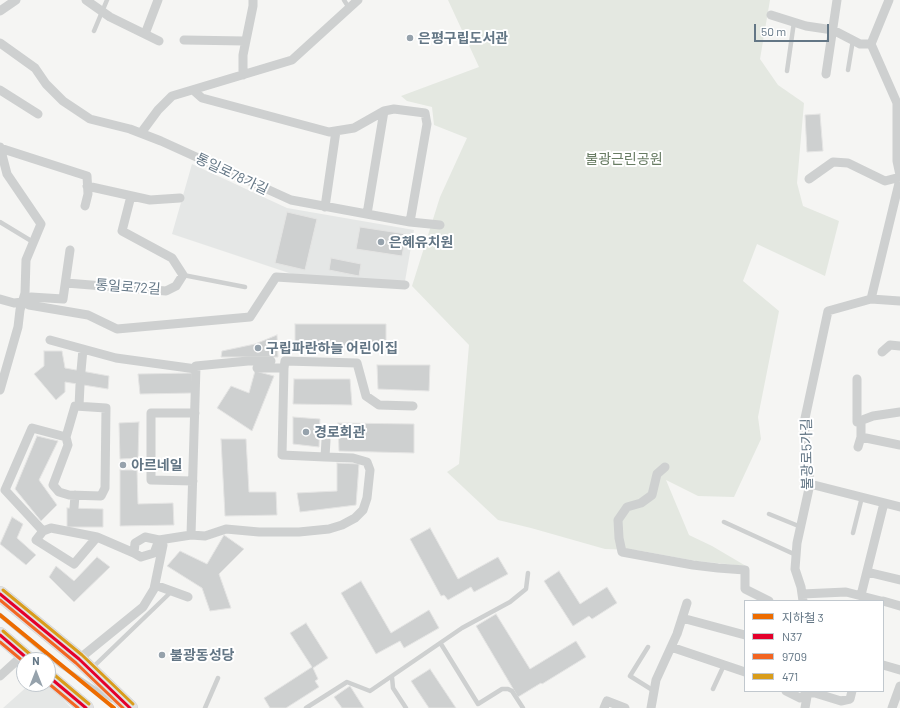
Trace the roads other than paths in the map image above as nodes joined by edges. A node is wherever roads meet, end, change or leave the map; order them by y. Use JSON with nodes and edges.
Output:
{"nodes":[{"id":1,"x":16,"y":0,"type":"edge"},
{"id":2,"x":86,"y":0,"type":"edge"},
{"id":3,"x":107,"y":0,"type":"edge"},
{"id":4,"x":158,"y":0,"type":"edge"},
{"id":5,"x":253,"y":0,"type":"edge"},
{"id":6,"x":344,"y":0,"type":"edge"},
{"id":7,"x":358,"y":0,"type":"edge"},
{"id":8,"x":838,"y":0,"type":"edge"},
{"id":9,"x":889,"y":0,"type":"edge"},
{"id":10,"x":349,"y":8,"type":"junction"},
{"id":11,"x":0,"y":11,"type":"edge"},
{"id":12,"x":101,"y":11,"type":"junction"},
{"id":13,"x":771,"y":15,"type":"dead end"},
{"id":14,"x":794,"y":22,"type":"junction"},
{"id":15,"x":832,"y":30,"type":"junction"},
{"id":16,"x":94,"y":31,"type":"dead end"},
{"id":17,"x":145,"y":34,"type":"junction"},
{"id":18,"x":184,"y":40,"type":"dead end"},
{"id":19,"x":853,"y":40,"type":"junction"},
{"id":20,"x":159,"y":41,"type":"dead end"},
{"id":21,"x":245,"y":41,"type":"junction"},
{"id":22,"x":0,"y":43,"type":"edge"},
{"id":23,"x":870,"y":44,"type":"junction"},
{"id":24,"x":848,"y":70,"type":"dead end"},
{"id":25,"x":787,"y":71,"type":"dead end"},
{"id":26,"x":826,"y":74,"type":"dead end"},
{"id":27,"x":243,"y":75,"type":"junction"},
{"id":28,"x":0,"y":90,"type":"edge"},
{"id":29,"x":193,"y":90,"type":"junction"},
{"id":30,"x":384,"y":111,"type":"junction"},
{"id":31,"x":38,"y":114,"type":"dead end"},
{"id":32,"x":336,"y":131,"type":"junction"},
{"id":33,"x":141,"y":133,"type":"junction"},
{"id":34,"x":0,"y":148,"type":"edge"},
{"id":35,"x":900,"y":177,"type":"edge"},
{"id":36,"x":808,"y":179,"type":"dead end"},
{"id":37,"x":87,"y":186,"type":"junction"},
{"id":38,"x":131,"y":196,"type":"junction"},
{"id":39,"x":180,"y":198,"type":"dead end"},
{"id":40,"x":85,"y":206,"type":"dead end"},
{"id":41,"x":325,"y":207,"type":"junction"},
{"id":42,"x":367,"y":214,"type":"junction"},
{"id":43,"x":0,"y":222,"type":"edge"},
{"id":44,"x":410,"y":222,"type":"junction"},
{"id":45,"x":440,"y":225,"type":"dead end"},
{"id":46,"x":33,"y":242,"type":"junction"},
{"id":47,"x":70,"y":250,"type":"dead end"},
{"id":48,"x":183,"y":276,"type":"junction"},
{"id":49,"x":66,"y":283,"type":"junction"},
{"id":50,"x":405,"y":285,"type":"dead end"},
{"id":51,"x":245,"y":287,"type":"dead end"},
{"id":52,"x":871,"y":298,"type":"junction"},
{"id":53,"x":0,"y":299,"type":"edge"},
{"id":54,"x":900,"y":301,"type":"edge"},
{"id":55,"x":23,"y":302,"type":"junction"},
{"id":56,"x":50,"y":340,"type":"dead end"},
{"id":57,"x":900,"y":346,"type":"edge"},
{"id":58,"x":83,"y":349,"type":"junction"},
{"id":59,"x":882,"y":352,"type":"dead end"},
{"id":60,"x":271,"y":361,"type":"dead end"},
{"id":61,"x":257,"y":368,"type":"dead end"},
{"id":62,"x":284,"y":368,"type":"junction"},
{"id":63,"x":196,"y":369,"type":"junction"},
{"id":64,"x":81,"y":371,"type":"dead end"},
{"id":65,"x":857,"y":379,"type":"dead end"},
{"id":66,"x":80,"y":385,"type":"dead end"},
{"id":67,"x":0,"y":390,"type":"edge"},
{"id":68,"x":79,"y":406,"type":"junction"},
{"id":69,"x":413,"y":406,"type":"dead end"},
{"id":70,"x":900,"y":412,"type":"edge"},
{"id":71,"x":195,"y":414,"type":"junction"},
{"id":72,"x":861,"y":421,"type":"junction"},
{"id":73,"x":66,"y":437,"type":"junction"},
{"id":74,"x":861,"y":437,"type":"junction"},
{"id":75,"x":326,"y":440,"type":"dead end"},
{"id":76,"x":900,"y":445,"type":"edge"},
{"id":77,"x":858,"y":447,"type":"dead end"},
{"id":78,"x":325,"y":457,"type":"junction"},
{"id":79,"x":665,"y":467,"type":"dead end"},
{"id":80,"x":193,"y":481,"type":"junction"},
{"id":81,"x":810,"y":484,"type":"junction"},
{"id":82,"x":75,"y":495,"type":"junction"},
{"id":83,"x":862,"y":497,"type":"junction"},
{"id":84,"x":884,"y":503,"type":"junction"},
{"id":85,"x":900,"y":507,"type":"edge"},
{"id":86,"x":74,"y":508,"type":"dead end"},
{"id":87,"x":770,"y":514,"type":"dead end"},
{"id":88,"x":724,"y":522,"type":"dead end"},
{"id":89,"x":801,"y":527,"type":"junction"},
{"id":90,"x":43,"y":531,"type":"junction"},
{"id":91,"x":853,"y":533,"type":"dead end"},
{"id":92,"x":191,"y":535,"type":"junction"},
{"id":93,"x":97,"y":537,"type":"junction"},
{"id":94,"x":159,"y":540,"type":"junction"},
{"id":95,"x":134,"y":553,"type":"junction"},
{"id":96,"x":796,"y":555,"type":"junction"},
{"id":97,"x":867,"y":572,"type":"junction"},
{"id":98,"x":528,"y":573,"type":"dead end"},
{"id":99,"x":900,"y":580,"type":"edge"},
{"id":100,"x":155,"y":585,"type":"junction"},
{"id":101,"x":172,"y":591,"type":"junction"},
{"id":102,"x":0,"y":594,"type":"edge"},
{"id":103,"x":861,"y":596,"type":"junction"},
{"id":104,"x":188,"y":597,"type":"dead end"},
{"id":105,"x":802,"y":598,"type":"edge"},
{"id":106,"x":768,"y":600,"type":"edge"},
{"id":107,"x":878,"y":600,"type":"edge"},
{"id":108,"x":884,"y":602,"type":"edge"},
{"id":109,"x":687,"y":603,"type":"dead end"},
{"id":110,"x":900,"y":606,"type":"edge"},
{"id":111,"x":0,"y":615,"type":"edge"},
{"id":112,"x":682,"y":618,"type":"junction"},
{"id":113,"x":0,"y":635,"type":"edge"},
{"id":114,"x":744,"y":635,"type":"edge"},
{"id":115,"x":441,"y":644,"type":"junction"},
{"id":116,"x":648,"y":647,"type":"dead end"},
{"id":117,"x":671,"y":647,"type":"junction"},
{"id":118,"x":20,"y":652,"type":"edge"},
{"id":119,"x":79,"y":659,"type":"junction"},
{"id":120,"x":16,"y":664,"type":"edge"},
{"id":121,"x":724,"y":665,"type":"junction"},
{"id":122,"x":884,"y":665,"type":"edge"},
{"id":123,"x":90,"y":670,"type":"junction"},
{"id":124,"x":900,"y":670,"type":"edge"},
{"id":125,"x":744,"y":672,"type":"edge"},
{"id":126,"x":0,"y":676,"type":"edge"},
{"id":127,"x":392,"y":677,"type":"junction"},
{"id":128,"x":218,"y":678,"type":"dead end"},
{"id":129,"x":56,"y":683,"type":"edge"},
{"id":130,"x":900,"y":686,"type":"edge"},
{"id":131,"x":713,"y":689,"type":"dead end"},
{"id":132,"x":654,"y":691,"type":"junction"},
{"id":133,"x":788,"y":692,"type":"edge"},
{"id":134,"x":808,"y":692,"type":"edge"},
{"id":135,"x":815,"y":692,"type":"edge"},
{"id":136,"x":852,"y":692,"type":"edge"},
{"id":137,"x":86,"y":708,"type":"edge"},
{"id":138,"x":124,"y":708,"type":"edge"},
{"id":139,"x":130,"y":708,"type":"edge"},
{"id":140,"x":205,"y":708,"type":"edge"},
{"id":141,"x":306,"y":708,"type":"edge"},
{"id":142,"x":406,"y":708,"type":"edge"},
{"id":143,"x":523,"y":708,"type":"edge"},
{"id":144,"x":604,"y":708,"type":"edge"},
{"id":145,"x":625,"y":708,"type":"edge"},
{"id":146,"x":651,"y":708,"type":"edge"},
{"id":147,"x":805,"y":708,"type":"edge"},
{"id":148,"x":892,"y":708,"type":"edge"}],
"edges":[{"from":1,"to":11,"type":"street"},
{"from":2,"to":12,"type":"street"},
{"from":3,"to":12,"type":"lane"},
{"from":4,"to":17,"type":"street"},
{"from":5,"to":21,"type":"street"},
{"from":6,"to":10,"type":"lane"},
{"from":7,"to":10,"type":"street"},
{"from":8,"to":15,"type":"street"},
{"from":9,"to":23,"type":"street"},
{"from":10,"to":27,"type":"street"},
{"from":12,"to":16,"type":"lane"},
{"from":12,"to":17,"type":"street"},
{"from":13,"to":14,"type":"street"},
{"from":14,"to":15,"type":"street"},
{"from":14,"to":25,"type":"lane"},
{"from":15,"to":19,"type":"street"},
{"from":15,"to":26,"type":"street"},
{"from":17,"to":20,"type":"street"},
{"from":18,"to":21,"type":"street"},
{"from":19,"to":23,"type":"street"},
{"from":19,"to":24,"type":"lane"},
{"from":21,"to":27,"type":"street"},
{"from":22,"to":33,"type":"street","name":"통일로78가길"},
{"from":23,"to":35,"type":"street"},
{"from":27,"to":29,"type":"street"},
{"from":28,"to":31,"type":"street"},
{"from":29,"to":32,"type":"street"},
{"from":29,"to":33,"type":"street"},
{"from":30,"to":32,"type":"street"},
{"from":30,"to":42,"type":"street"},
{"from":30,"to":44,"type":"street"},
{"from":32,"to":41,"type":"street"},
{"from":33,"to":41,"type":"street","name":"통일로78가길"},
{"from":34,"to":37,"type":"street"},
{"from":34,"to":46,"type":"street"},
{"from":35,"to":36,"type":"street"},
{"from":35,"to":52,"type":"street"},
{"from":37,"to":38,"type":"street"},
{"from":37,"to":40,"type":"street"},
{"from":38,"to":39,"type":"street"},
{"from":38,"to":48,"type":"street"},
{"from":41,"to":42,"type":"street","name":"통일로78가길"},
{"from":42,"to":44,"type":"street","name":"통일로78가길"},
{"from":43,"to":46,"type":"lane"},
{"from":44,"to":45,"type":"street","name":"통일로78가길"},
{"from":46,"to":55,"type":"street"},
{"from":47,"to":49,"type":"street"},
{"from":48,"to":49,"type":"street","name":"통일로72길"},
{"from":48,"to":51,"type":"lane"},
{"from":49,"to":55,"type":"street"},
{"from":50,"to":55,"type":"street"},
{"from":52,"to":54,"type":"street"},
{"from":52,"to":81,"type":"street","name":"불광로5가길"},
{"from":53,"to":55,"type":"street"},
{"from":55,"to":67,"type":"street"},
{"from":56,"to":58,"type":"street"},
{"from":57,"to":59,"type":"street"},
{"from":58,"to":63,"type":"street"},
{"from":58,"to":64,"type":"street"},
{"from":60,"to":63,"type":"street"},
{"from":61,"to":62,"type":"street"},
{"from":62,"to":69,"type":"street"},
{"from":62,"to":78,"type":"street"},
{"from":63,"to":71,"type":"street"},
{"from":65,"to":72,"type":"street"},
{"from":66,"to":68,"type":"street"},
{"from":68,"to":73,"type":"street"},
{"from":68,"to":82,"type":"street"},
{"from":70,"to":72,"type":"street"},
{"from":71,"to":80,"type":"street"},
{"from":71,"to":80,"type":"street"},
{"from":72,"to":74,"type":"street"},
{"from":73,"to":82,"type":"street"},
{"from":73,"to":90,"type":"street"},
{"from":74,"to":76,"type":"street"},
{"from":74,"to":77,"type":"street"},
{"from":75,"to":78,"type":"street"},
{"from":78,"to":92,"type":"street"},
{"from":79,"to":106,"type":"street"},
{"from":80,"to":92,"type":"street"},
{"from":81,"to":83,"type":"street"},
{"from":81,"to":89,"type":"street","name":"불광로5가길"},
{"from":82,"to":86,"type":"street"},
{"from":83,"to":84,"type":"street"},
{"from":83,"to":91,"type":"lane"},
{"from":84,"to":85,"type":"street"},
{"from":84,"to":97,"type":"street"},
{"from":87,"to":89,"type":"lane"},
{"from":88,"to":96,"type":"lane"},
{"from":89,"to":96,"type":"street","name":"불광로5가길"},
{"from":90,"to":93,"type":"street"},
{"from":90,"to":93,"type":"street"},
{"from":92,"to":94,"type":"street"},
{"from":93,"to":95,"type":"street"},
{"from":94,"to":95,"type":"street"},
{"from":94,"to":95,"type":"street"},
{"from":94,"to":100,"type":"street"},
{"from":96,"to":105,"type":"street","name":"불광로5가길"},
{"from":97,"to":99,"type":"street"},
{"from":97,"to":103,"type":"street"},
{"from":98,"to":115,"type":"lane"},
{"from":100,"to":101,"type":"street"},
{"from":100,"to":119,"type":"street"},
{"from":101,"to":104,"type":"street"},
{"from":101,"to":123,"type":"lane"},
{"from":102,"to":119,"type":"main road"},
{"from":103,"to":105,"type":"street","name":"불광로5가길"},
{"from":103,"to":107,"type":"street","name":"불광로5가길"},
{"from":108,"to":110,"type":"street","name":"불광로5가길"},
{"from":109,"to":112,"type":"street"},
{"from":111,"to":138,"type":"lane"},
{"from":112,"to":114,"type":"street"},
{"from":112,"to":117,"type":"street"},
{"from":113,"to":118,"type":"main road"},
{"from":115,"to":127,"type":"lane"},
{"from":115,"to":143,"type":"lane"},
{"from":116,"to":132,"type":"lane"},
{"from":117,"to":121,"type":"street"},
{"from":117,"to":132,"type":"street"},
{"from":119,"to":123,"type":"main road"},
{"from":120,"to":126,"type":"street"},
{"from":121,"to":125,"type":"street"},
{"from":121,"to":131,"type":"lane"},
{"from":122,"to":124,"type":"street"},
{"from":123,"to":139,"type":"main road"},
{"from":127,"to":141,"type":"lane"},
{"from":127,"to":142,"type":"lane"},
{"from":128,"to":140,"type":"lane"},
{"from":129,"to":137,"type":"main road"},
{"from":130,"to":148,"type":"street"},
{"from":132,"to":146,"type":"street"},
{"from":133,"to":134,"type":"street"},
{"from":134,"to":147,"type":"street"},
{"from":135,"to":136,"type":"street"},
{"from":144,"to":145,"type":"street"}]}
